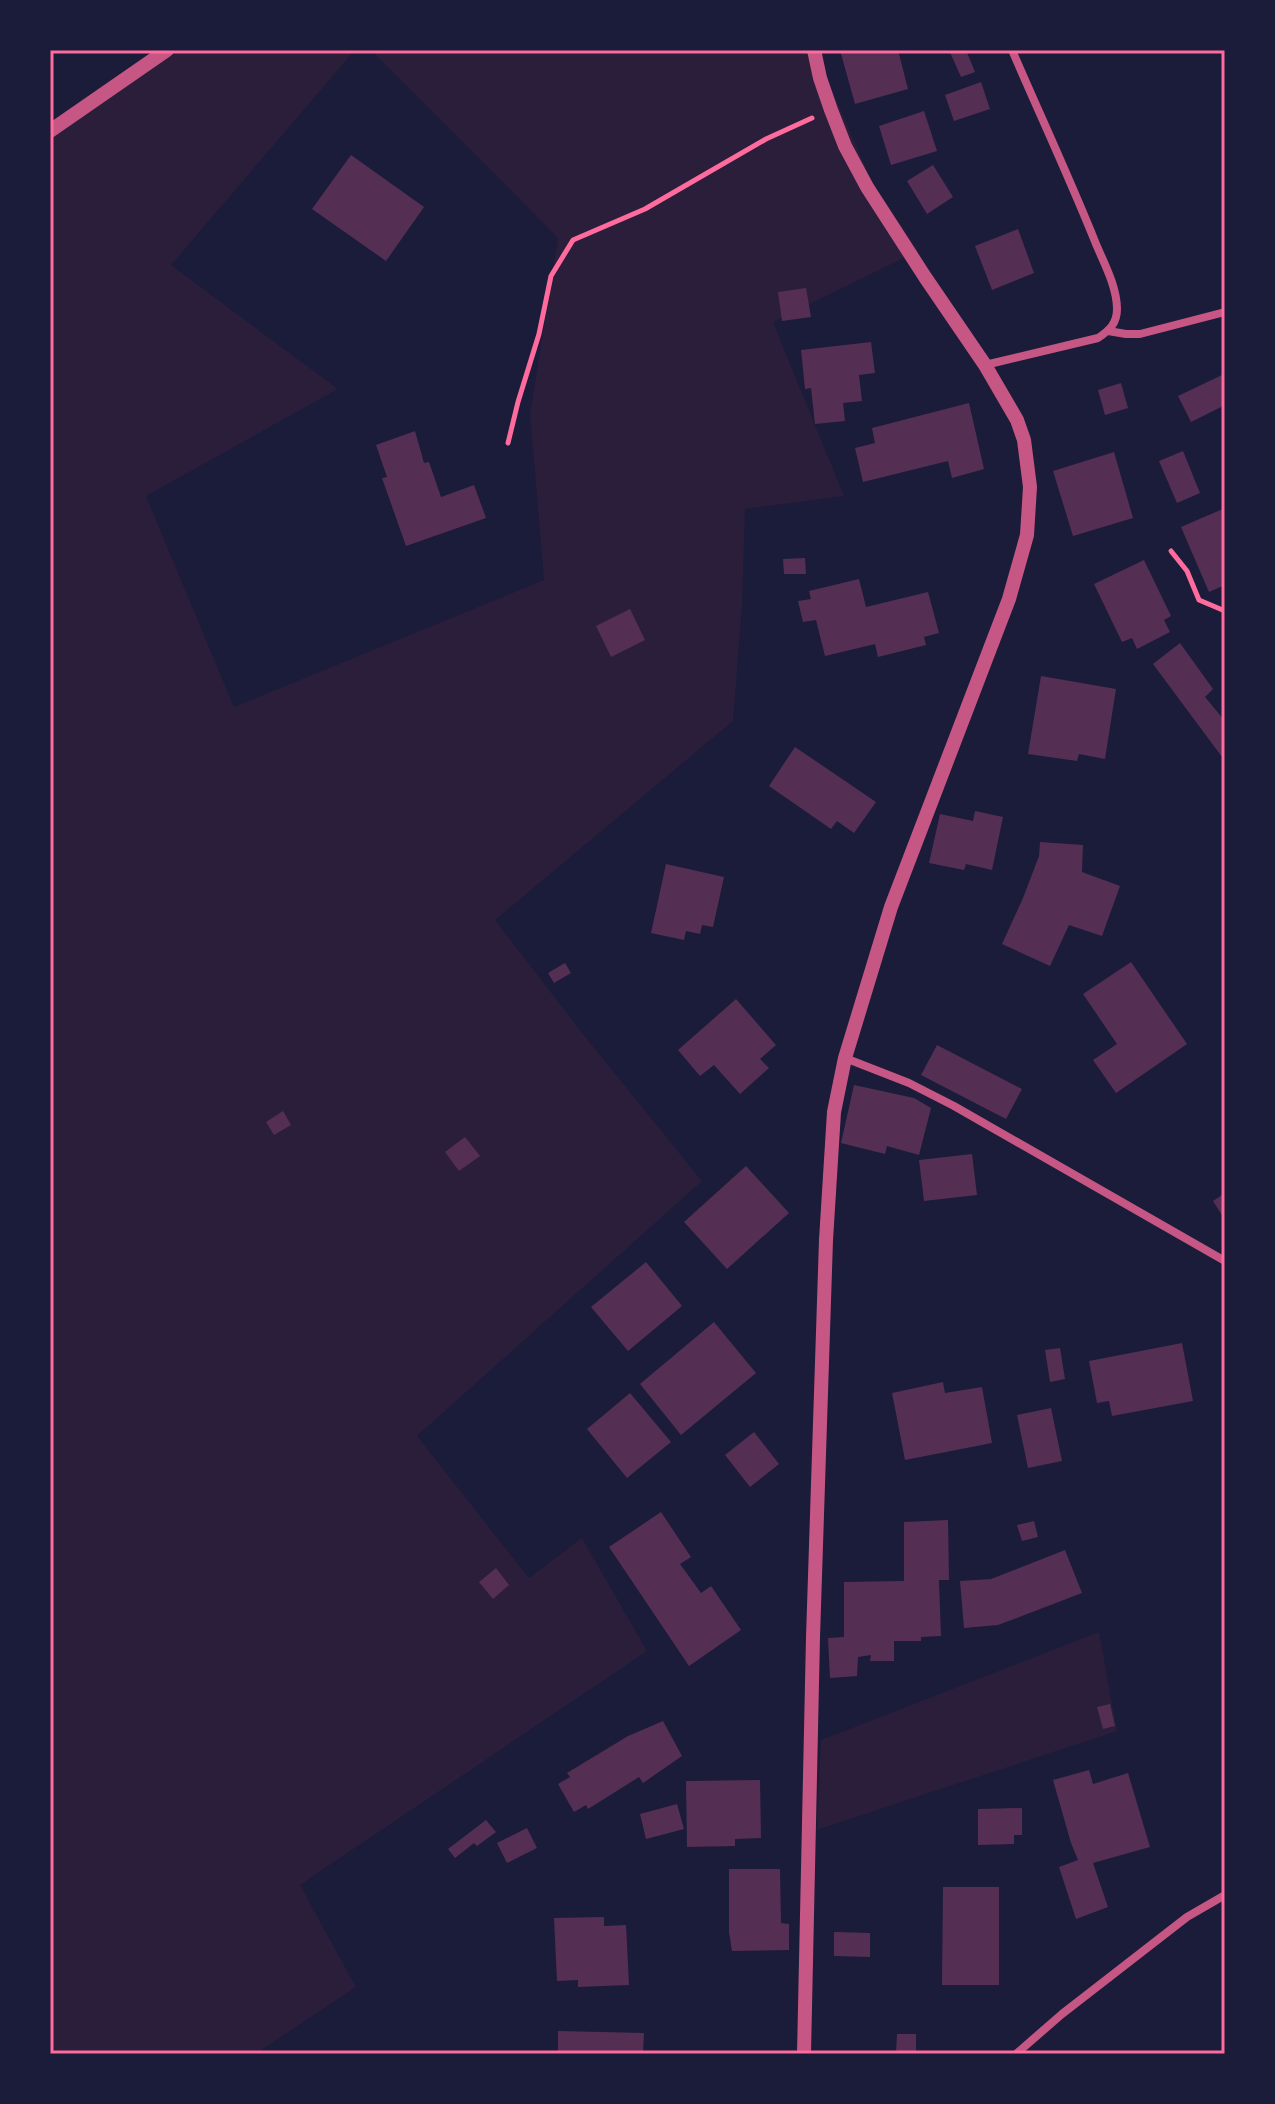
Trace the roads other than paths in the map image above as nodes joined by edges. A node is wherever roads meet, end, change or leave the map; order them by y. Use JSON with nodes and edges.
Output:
{"nodes":[{"id":1,"x":167,"y":50,"type":"edge"},
{"id":2,"x":814,"y":50,"type":"edge"},
{"id":3,"x":1012,"y":50,"type":"edge"},
{"id":4,"x":50,"y":131,"type":"edge"},
{"id":5,"x":1225,"y":312,"type":"edge"},
{"id":6,"x":1108,"y":331,"type":"junction"},
{"id":7,"x":985,"y":365,"type":"junction"},
{"id":8,"x":845,"y":1058,"type":"junction"},
{"id":9,"x":1225,"y":1261,"type":"edge"},
{"id":10,"x":1225,"y":1895,"type":"edge"},
{"id":11,"x":804,"y":2054,"type":"edge"},
{"id":12,"x":1016,"y":2054,"type":"edge"}],
"edges":[{"from":1,"to":4,"type":"street"},
{"from":2,"to":7,"type":"street"},
{"from":3,"to":6,"type":"street"},
{"from":5,"to":6,"type":"street"},
{"from":6,"to":7,"type":"street"},
{"from":7,"to":8,"type":"street"},
{"from":8,"to":9,"type":"street"},
{"from":8,"to":11,"type":"street"},
{"from":10,"to":12,"type":"street"}]}
